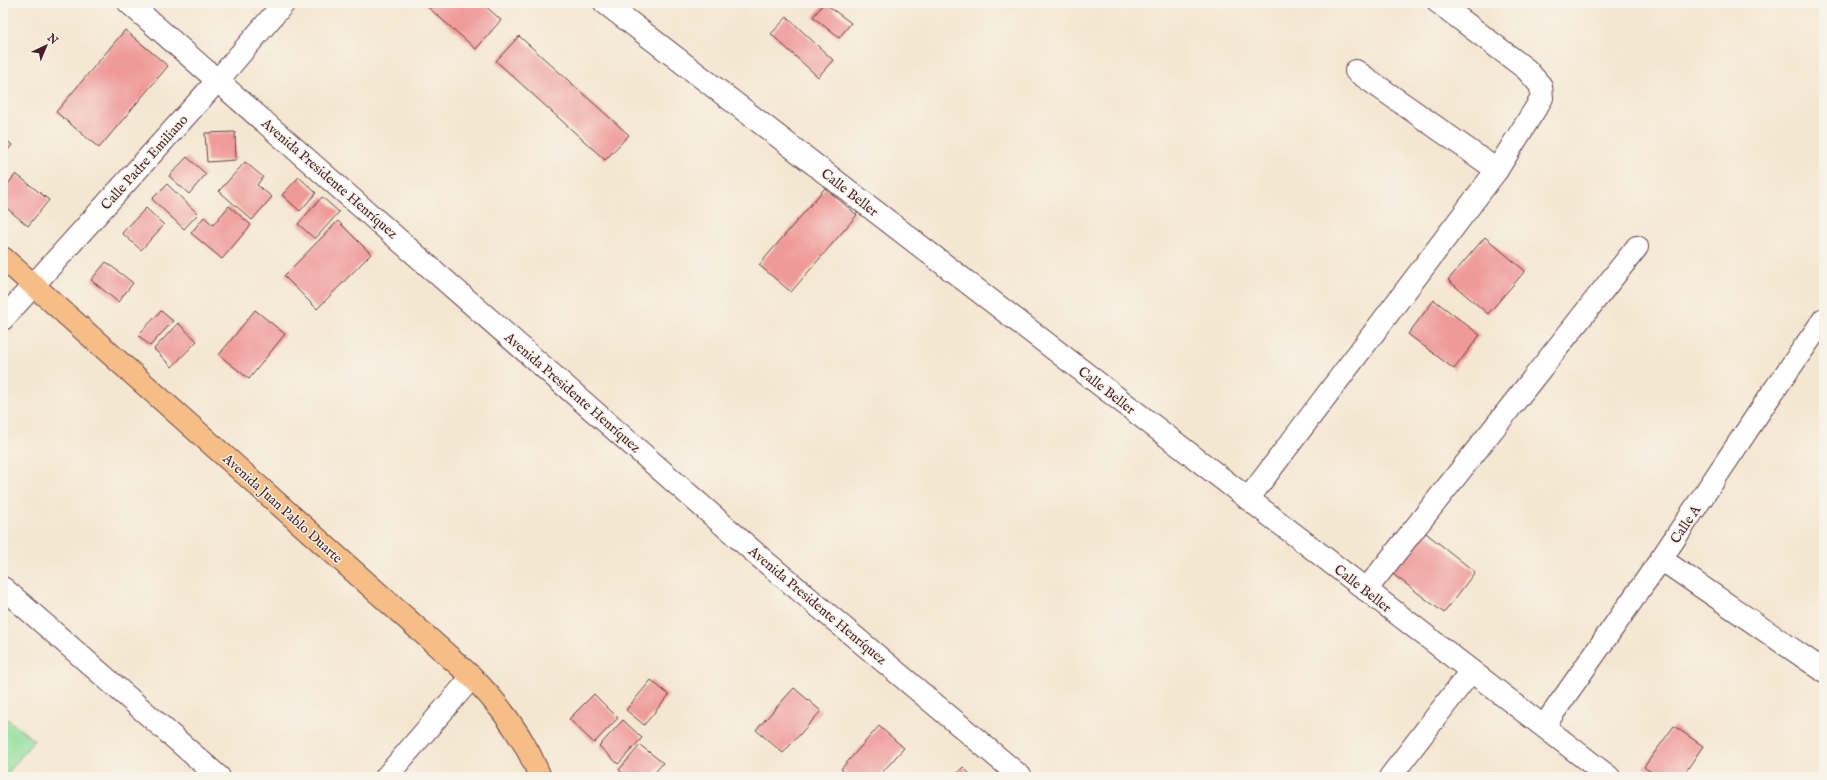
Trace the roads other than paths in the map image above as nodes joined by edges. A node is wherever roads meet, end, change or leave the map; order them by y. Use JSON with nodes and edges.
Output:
{"nodes":[{"id":1,"x":129,"y":3,"type":"edge"},
{"id":2,"x":284,"y":3,"type":"edge"},
{"id":3,"x":605,"y":3,"type":"edge"},
{"id":4,"x":1440,"y":3,"type":"edge"},
{"id":5,"x":1356,"y":71,"type":"dead end"},
{"id":6,"x":218,"y":80,"type":"junction"},
{"id":7,"x":1497,"y":170,"type":"junction"},
{"id":8,"x":1637,"y":247,"type":"dead end"},
{"id":9,"x":3,"y":258,"type":"edge"},
{"id":10,"x":34,"y":284,"type":"junction"},
{"id":11,"x":1824,"y":319,"type":"edge"},
{"id":12,"x":3,"y":320,"type":"edge"},
{"id":13,"x":1248,"y":499,"type":"junction"},
{"id":14,"x":1662,"y":559,"type":"junction"},
{"id":15,"x":3,"y":588,"type":"edge"},
{"id":16,"x":1366,"y":590,"type":"junction"},
{"id":17,"x":1471,"y":670,"type":"junction"},
{"id":18,"x":1824,"y":671,"type":"edge"},
{"id":19,"x":472,"y":677,"type":"junction"},
{"id":20,"x":1544,"y":726,"type":"junction"},
{"id":21,"x":219,"y":777,"type":"edge"},
{"id":22,"x":386,"y":777,"type":"edge"},
{"id":23,"x":540,"y":777,"type":"edge"},
{"id":24,"x":1021,"y":777,"type":"edge"},
{"id":25,"x":1390,"y":777,"type":"edge"},
{"id":26,"x":1609,"y":777,"type":"edge"}],
"edges":[{"from":1,"to":6,"type":"street","name":"Avenida Presidente Henríquez"},
{"from":2,"to":6,"type":"street","name":"Calle Padre Emiliano"},
{"from":3,"to":13,"type":"street","name":"Calle Beller"},
{"from":4,"to":7,"type":"street"},
{"from":5,"to":7,"type":"street"},
{"from":6,"to":10,"type":"street","name":"Calle Padre Emiliano"},
{"from":6,"to":24,"type":"street","name":"Avenida Presidente Henríquez"},
{"from":7,"to":13,"type":"street"},
{"from":8,"to":16,"type":"street"},
{"from":9,"to":10,"type":"main road","name":"Avenida Juan Pablo Duarte"},
{"from":10,"to":12,"type":"street","name":"Calle Padre Emiliano"},
{"from":10,"to":19,"type":"main road","name":"Avenida Juan Pablo Duarte"},
{"from":11,"to":14,"type":"street","name":"Calle A"},
{"from":13,"to":16,"type":"street","name":"Calle Beller"},
{"from":14,"to":18,"type":"street"},
{"from":14,"to":20,"type":"street","name":"Calle A"},
{"from":15,"to":21,"type":"street"},
{"from":16,"to":17,"type":"street","name":"Calle Beller"},
{"from":17,"to":20,"type":"street","name":"Calle Beller"},
{"from":17,"to":25,"type":"street"},
{"from":19,"to":22,"type":"street"},
{"from":19,"to":23,"type":"main road","name":"Avenida Juan Pablo Duarte"},
{"from":20,"to":26,"type":"street","name":"Calle Beller"}]}
